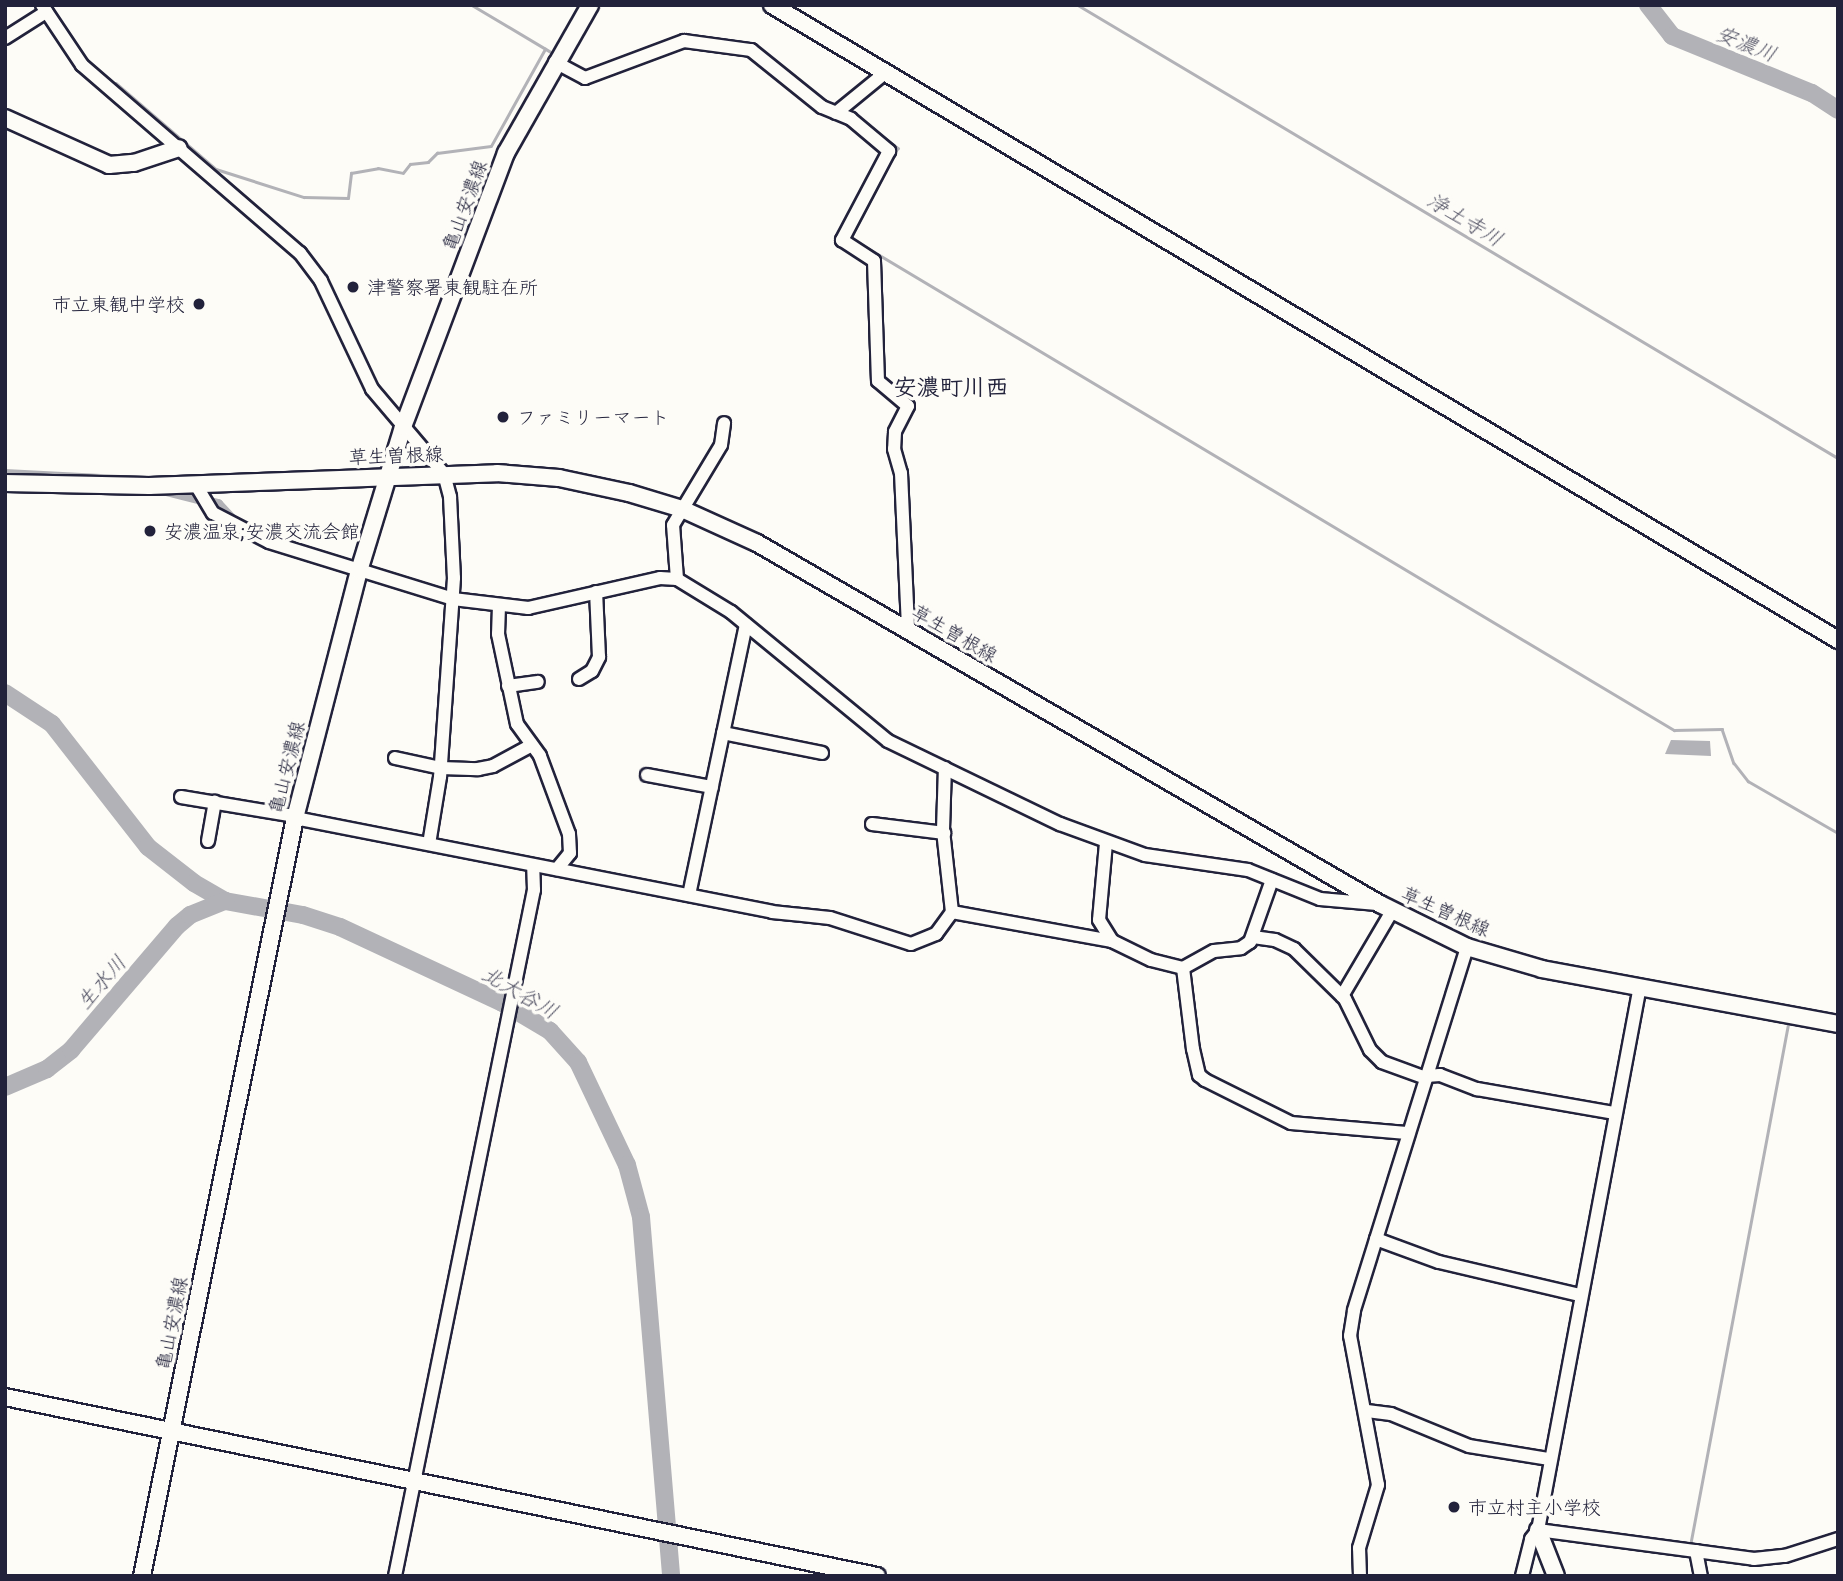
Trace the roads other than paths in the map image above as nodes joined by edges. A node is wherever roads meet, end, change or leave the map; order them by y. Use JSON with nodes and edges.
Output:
{"nodes":[{"id":1,"x":590,"y":5,"type":"edge"},
{"id":2,"x":772,"y":5,"type":"edge"},
{"id":3,"x":44,"y":9,"type":"edge"},
{"id":4,"x":5,"y":38,"type":"edge"},
{"id":5,"x":559,"y":56,"type":"junction"},
{"id":6,"x":885,"y":72,"type":"junction"},
{"id":7,"x":836,"y":113,"type":"junction"},
{"id":8,"x":5,"y":118,"type":"edge"},
{"id":9,"x":179,"y":148,"type":"junction"},
{"id":10,"x":724,"y":423,"type":"dead end"},
{"id":11,"x":403,"y":427,"type":"junction"},
{"id":12,"x":387,"y":474,"type":"junction"},
{"id":13,"x":444,"y":474,"type":"junction"},
{"id":14,"x":5,"y":484,"type":"edge"},
{"id":15,"x":196,"y":485,"type":"junction"},
{"id":16,"x":682,"y":509,"type":"junction"},
{"id":17,"x":359,"y":571,"type":"junction"},
{"id":18,"x":677,"y":579,"type":"junction"},
{"id":19,"x":596,"y":592,"type":"junction"},
{"id":20,"x":453,"y":599,"type":"junction"},
{"id":21,"x":499,"y":606,"type":"junction"},
{"id":22,"x":746,"y":625,"type":"junction"},
{"id":23,"x":908,"y":630,"type":"junction"},
{"id":24,"x":1838,"y":640,"type":"edge"},
{"id":25,"x":579,"y":679,"type":"dead end"},
{"id":26,"x":538,"y":681,"type":"dead end"},
{"id":27,"x":508,"y":686,"type":"junction"},
{"id":28,"x":723,"y":733,"type":"junction"},
{"id":29,"x":531,"y":745,"type":"junction"},
{"id":30,"x":822,"y":753,"type":"dead end"},
{"id":31,"x":395,"y":758,"type":"dead end"},
{"id":32,"x":441,"y":768,"type":"junction"},
{"id":33,"x":945,"y":768,"type":"junction"},
{"id":34,"x":647,"y":775,"type":"dead end"},
{"id":35,"x":712,"y":788,"type":"junction"},
{"id":36,"x":181,"y":797,"type":"dead end"},
{"id":37,"x":215,"y":802,"type":"junction"},
{"id":38,"x":295,"y":817,"type":"junction"},
{"id":39,"x":872,"y":824,"type":"dead end"},
{"id":40,"x":944,"y":833,"type":"junction"},
{"id":41,"x":208,"y":841,"type":"dead end"},
{"id":42,"x":1106,"y":843,"type":"junction"},
{"id":43,"x":429,"y":844,"type":"junction"},
{"id":44,"x":533,"y":865,"type":"junction"},
{"id":45,"x":558,"y":869,"type":"junction"},
{"id":46,"x":1272,"y":880,"type":"junction"},
{"id":47,"x":689,"y":895,"type":"junction"},
{"id":48,"x":1386,"y":908,"type":"junction"},
{"id":49,"x":952,"y":912,"type":"junction"},
{"id":50,"x":1253,"y":937,"type":"junction"},
{"id":51,"x":1112,"y":941,"type":"junction"},
{"id":52,"x":1467,"y":947,"type":"junction"},
{"id":53,"x":1183,"y":968,"type":"junction"},
{"id":54,"x":1640,"y":986,"type":"junction"},
{"id":55,"x":1342,"y":996,"type":"junction"},
{"id":56,"x":1838,"y":1024,"type":"edge"},
{"id":57,"x":1426,"y":1077,"type":"junction"},
{"id":58,"x":1615,"y":1114,"type":"junction"},
{"id":59,"x":1407,"y":1133,"type":"junction"},
{"id":60,"x":1376,"y":1240,"type":"junction"},
{"id":61,"x":1580,"y":1295,"type":"junction"},
{"id":62,"x":5,"y":1397,"type":"edge"},
{"id":63,"x":1367,"y":1411,"type":"junction"},
{"id":64,"x":171,"y":1430,"type":"junction"},
{"id":65,"x":1548,"y":1459,"type":"junction"},
{"id":66,"x":414,"y":1482,"type":"junction"},
{"id":67,"x":1538,"y":1530,"type":"junction"},
{"id":68,"x":1838,"y":1539,"type":"edge"},
{"id":69,"x":1696,"y":1551,"type":"junction"},
{"id":70,"x":142,"y":1576,"type":"edge"},
{"id":71,"x":395,"y":1576,"type":"edge"},
{"id":72,"x":877,"y":1576,"type":"edge"},
{"id":73,"x":1360,"y":1576,"type":"edge"},
{"id":74,"x":1522,"y":1576,"type":"edge"},
{"id":75,"x":1556,"y":1576,"type":"edge"},
{"id":76,"x":1701,"y":1576,"type":"edge"}],
"edges":[{"from":1,"to":5,"type":"main road","name":"亀山安濃線"},
{"from":2,"to":6,"type":"main road"},
{"from":3,"to":4,"type":"street"},
{"from":3,"to":9,"type":"street"},
{"from":5,"to":7,"type":"street"},
{"from":5,"to":11,"type":"main road","name":"亀山安濃線"},
{"from":6,"to":7,"type":"street"},
{"from":6,"to":24,"type":"main road"},
{"from":7,"to":23,"type":"street"},
{"from":8,"to":9,"type":"main road"},
{"from":9,"to":11,"type":"street"},
{"from":10,"to":16,"type":"street"},
{"from":11,"to":12,"type":"main road","name":"亀山安濃線"},
{"from":11,"to":13,"type":"street"},
{"from":12,"to":13,"type":"main road","name":"草生曽根線"},
{"from":12,"to":15,"type":"main road","name":"草生曽根線"},
{"from":12,"to":17,"type":"main road","name":"亀山安濃線"},
{"from":13,"to":16,"type":"main road","name":"草生曽根線"},
{"from":13,"to":20,"type":"street"},
{"from":14,"to":15,"type":"main road","name":"草生曽根線"},
{"from":15,"to":17,"type":"street"},
{"from":16,"to":18,"type":"street"},
{"from":16,"to":23,"type":"main road","name":"草生曽根線"},
{"from":17,"to":20,"type":"street"},
{"from":17,"to":38,"type":"main road","name":"亀山安濃線"},
{"from":18,"to":19,"type":"street"},
{"from":18,"to":22,"type":"street"},
{"from":19,"to":21,"type":"street"},
{"from":19,"to":25,"type":"street"},
{"from":20,"to":21,"type":"street"},
{"from":20,"to":32,"type":"street"},
{"from":21,"to":27,"type":"street"},
{"from":22,"to":28,"type":"street"},
{"from":22,"to":33,"type":"street"},
{"from":23,"to":48,"type":"main road","name":"草生曽根線"},
{"from":26,"to":27,"type":"street"},
{"from":27,"to":29,"type":"street"},
{"from":28,"to":30,"type":"street"},
{"from":28,"to":35,"type":"street"},
{"from":29,"to":32,"type":"street"},
{"from":29,"to":45,"type":"street"},
{"from":31,"to":32,"type":"street"},
{"from":32,"to":43,"type":"street"},
{"from":33,"to":40,"type":"street"},
{"from":33,"to":42,"type":"street"},
{"from":34,"to":35,"type":"street"},
{"from":35,"to":47,"type":"street"},
{"from":36,"to":37,"type":"street"},
{"from":37,"to":38,"type":"street"},
{"from":37,"to":41,"type":"street"},
{"from":38,"to":43,"type":"street"},
{"from":38,"to":64,"type":"main road","name":"亀山安濃線"},
{"from":39,"to":40,"type":"street"},
{"from":40,"to":49,"type":"street"},
{"from":42,"to":46,"type":"street"},
{"from":42,"to":51,"type":"street"},
{"from":43,"to":44,"type":"street"},
{"from":44,"to":45,"type":"street"},
{"from":44,"to":66,"type":"street"},
{"from":45,"to":47,"type":"street"},
{"from":46,"to":48,"type":"street"},
{"from":46,"to":50,"type":"street"},
{"from":47,"to":49,"type":"street"},
{"from":48,"to":52,"type":"main road","name":"草生曽根線"},
{"from":48,"to":55,"type":"street"},
{"from":49,"to":51,"type":"street"},
{"from":50,"to":53,"type":"street"},
{"from":50,"to":55,"type":"street"},
{"from":51,"to":53,"type":"street"},
{"from":52,"to":54,"type":"main road","name":"草生曽根線"},
{"from":52,"to":57,"type":"street"},
{"from":53,"to":59,"type":"street"},
{"from":54,"to":56,"type":"main road","name":"草生曽根線"},
{"from":54,"to":58,"type":"street"},
{"from":55,"to":57,"type":"street"},
{"from":57,"to":58,"type":"street"},
{"from":57,"to":59,"type":"street"},
{"from":58,"to":61,"type":"street"},
{"from":59,"to":60,"type":"street"},
{"from":60,"to":61,"type":"street"},
{"from":60,"to":63,"type":"street"},
{"from":61,"to":65,"type":"street"},
{"from":62,"to":64,"type":"main road"},
{"from":63,"to":65,"type":"street"},
{"from":63,"to":73,"type":"street"},
{"from":64,"to":66,"type":"main road"},
{"from":64,"to":70,"type":"main road","name":"亀山安濃線"},
{"from":65,"to":67,"type":"street"},
{"from":66,"to":71,"type":"street"},
{"from":66,"to":72,"type":"main road"},
{"from":67,"to":69,"type":"street"},
{"from":67,"to":74,"type":"street"},
{"from":67,"to":75,"type":"main road"},
{"from":68,"to":69,"type":"street"},
{"from":69,"to":76,"type":"street"}]}
